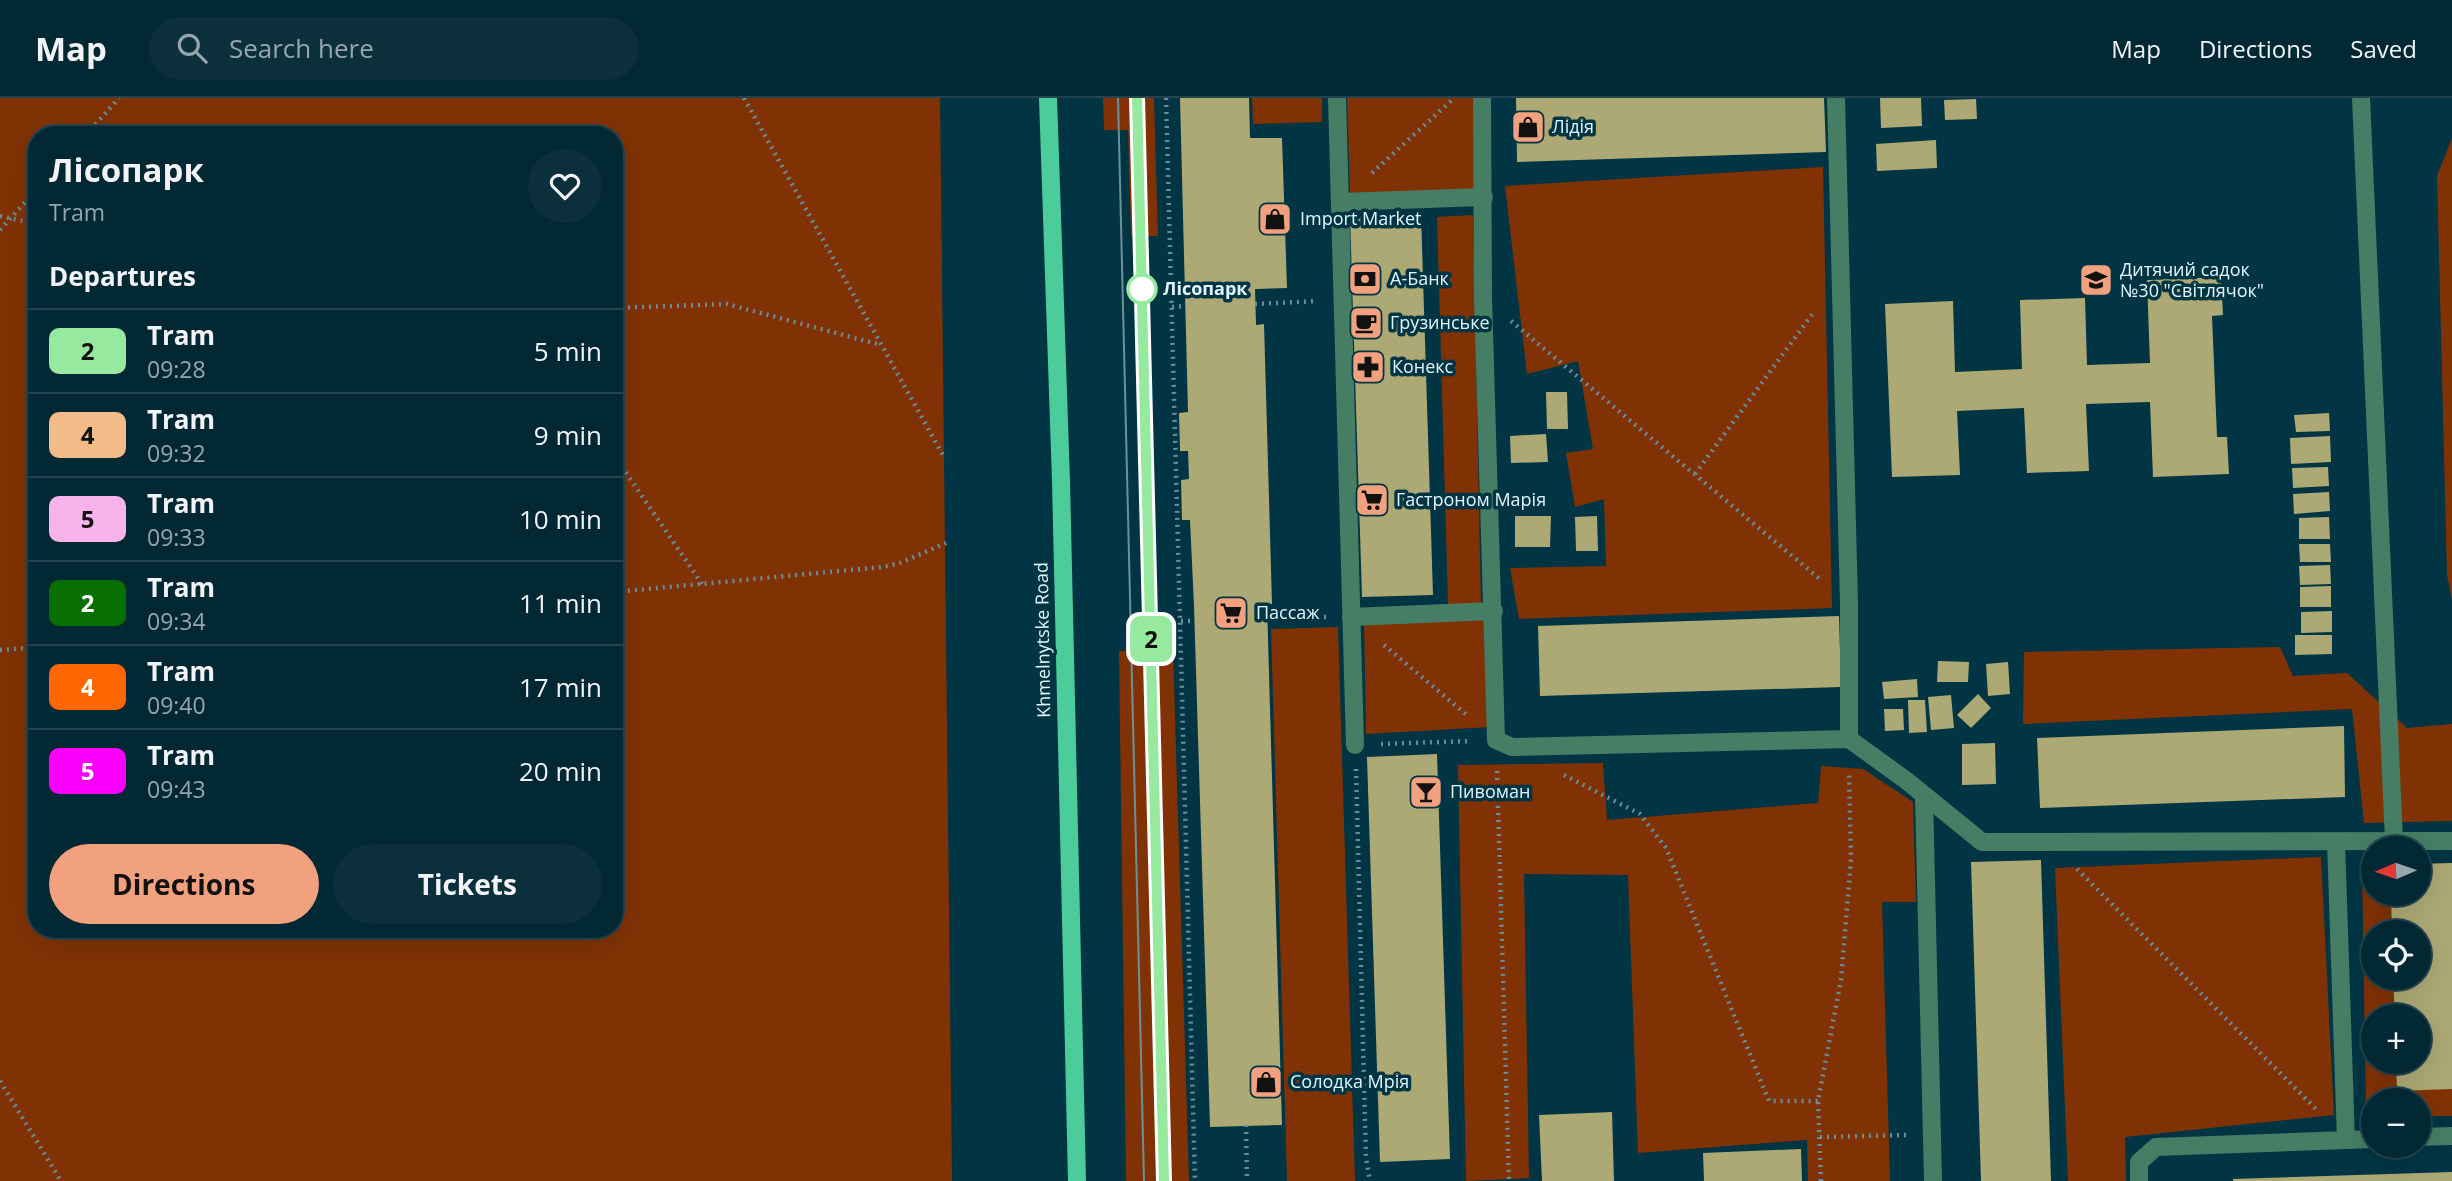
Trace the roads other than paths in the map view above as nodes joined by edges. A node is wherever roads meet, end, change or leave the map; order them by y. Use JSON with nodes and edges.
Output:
{"nodes":[{"id":1,"x":1048,"y":98,"type":"edge"},
{"id":2,"x":1337,"y":98,"type":"edge"},
{"id":3,"x":1482,"y":98,"type":"edge"},
{"id":4,"x":1836,"y":98,"type":"edge"},
{"id":5,"x":2361,"y":98,"type":"edge"},
{"id":6,"x":1484,"y":197,"type":"junction"},
{"id":7,"x":1340,"y":202,"type":"junction"},
{"id":8,"x":1493,"y":611,"type":"junction"},
{"id":9,"x":1351,"y":617,"type":"junction"},
{"id":10,"x":1849,"y":739,"type":"junction"},
{"id":11,"x":1355,"y":745,"type":"road end"},
{"id":12,"x":1924,"y":796,"type":"junction"},
{"id":13,"x":2394,"y":836,"type":"edge"},
{"id":14,"x":2431,"y":841,"type":"edge"},
{"id":15,"x":2452,"y":841,"type":"edge"},
{"id":16,"x":2336,"y":842,"type":"junction"},
{"id":17,"x":2361,"y":842,"type":"edge"},
{"id":18,"x":2452,"y":1136,"type":"edge"},
{"id":19,"x":2431,"y":1137,"type":"edge"},
{"id":20,"x":2361,"y":1139,"type":"edge"},
{"id":21,"x":2346,"y":1140,"type":"junction"},
{"id":22,"x":1077,"y":1181,"type":"edge"},
{"id":23,"x":1933,"y":1181,"type":"edge"},
{"id":24,"x":2139,"y":1181,"type":"edge"}],
"edges":[{"from":1,"to":22,"type":"main road","name":"Khmelnytske Road"},
{"from":2,"to":7,"type":"lane"},
{"from":3,"to":6,"type":"lane"},
{"from":4,"to":10,"type":"lane"},
{"from":5,"to":13,"type":"lane"},
{"from":6,"to":7,"type":"lane"},
{"from":6,"to":8,"type":"lane"},
{"from":7,"to":9,"type":"lane"},
{"from":8,"to":9,"type":"lane"},
{"from":8,"to":10,"type":"lane"},
{"from":9,"to":11,"type":"lane"},
{"from":10,"to":12,"type":"lane"},
{"from":12,"to":16,"type":"lane"},
{"from":12,"to":23,"type":"lane"},
{"from":14,"to":15,"type":"lane"},
{"from":16,"to":17,"type":"lane"},
{"from":16,"to":21,"type":"lane"},
{"from":18,"to":19,"type":"lane"},
{"from":20,"to":21,"type":"lane"},
{"from":21,"to":24,"type":"lane"}]}
